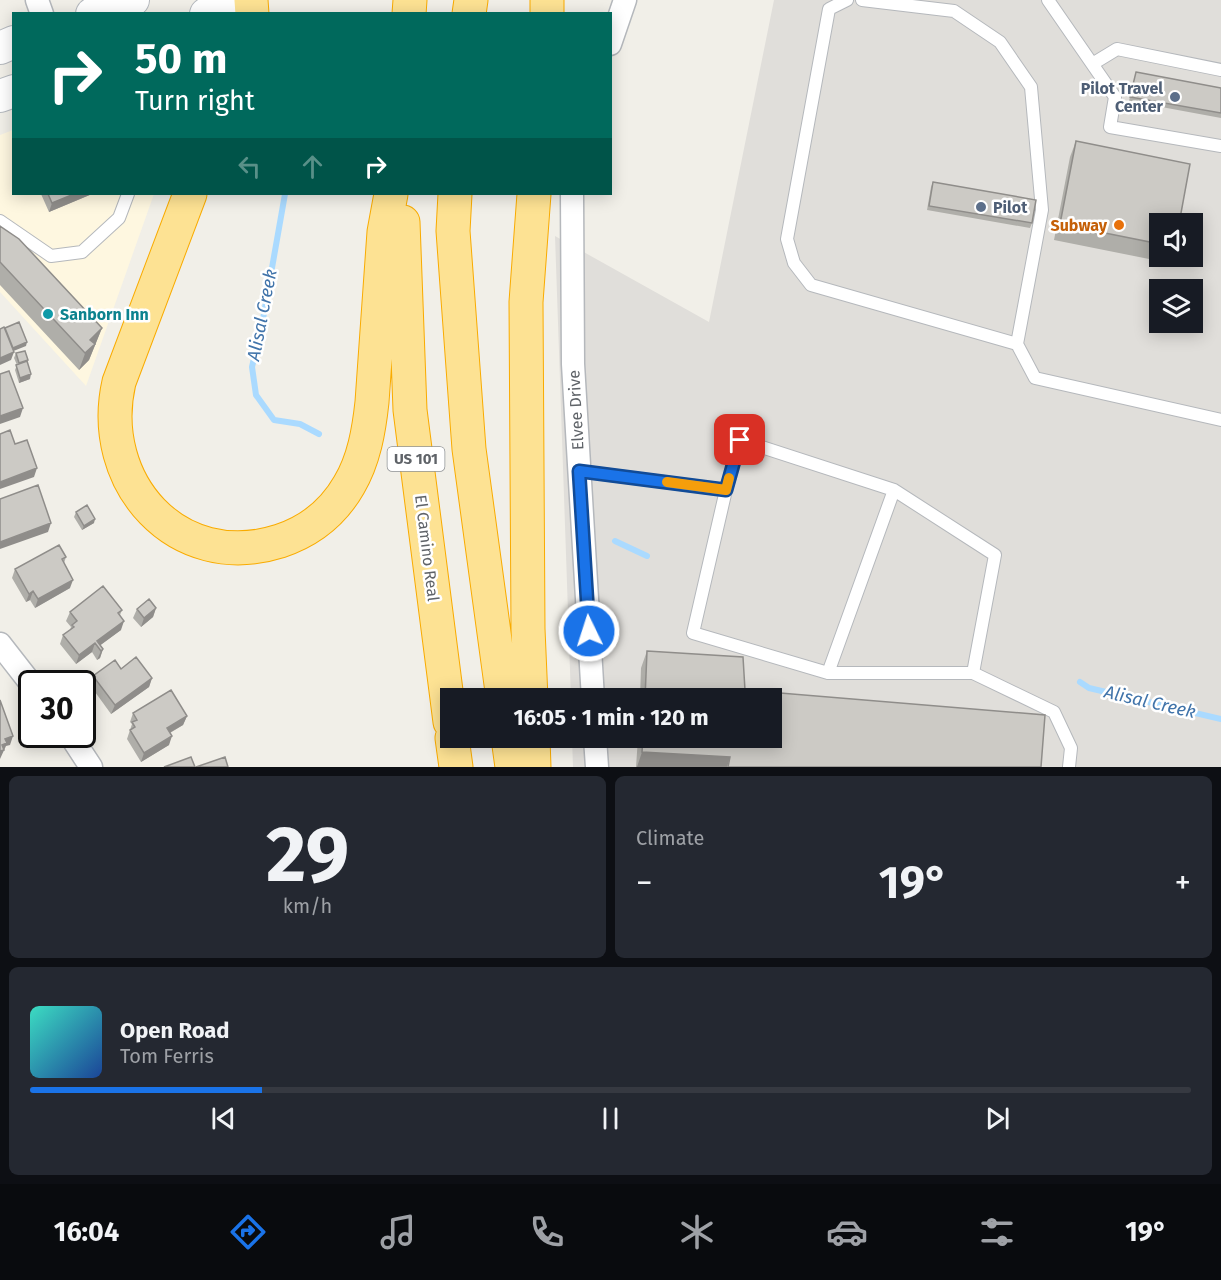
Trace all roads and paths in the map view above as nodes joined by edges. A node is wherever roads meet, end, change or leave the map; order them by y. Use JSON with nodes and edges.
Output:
{"nodes":[{"id":1,"x":133,"y":0,"type":"edge"},
{"id":2,"x":228,"y":0,"type":"edge"},
{"id":3,"x":625,"y":0,"type":"edge"},
{"id":4,"x":847,"y":0,"type":"edge"},
{"id":5,"x":862,"y":0,"type":"edge"},
{"id":6,"x":1048,"y":0,"type":"edge"},
{"id":7,"x":98,"y":12,"type":"edge"},
{"id":8,"x":209,"y":12,"type":"edge"},
{"id":9,"x":612,"y":38,"type":"edge"},
{"id":10,"x":1094,"y":63,"type":"junction"},
{"id":11,"x":1221,"y":70,"type":"edge"},
{"id":12,"x":1221,"y":146,"type":"edge"},
{"id":13,"x":128,"y":195,"type":"edge"},
{"id":14,"x":190,"y":195,"type":"edge"},
{"id":15,"x":391,"y":195,"type":"edge"},
{"id":16,"x":402,"y":195,"type":"edge"},
{"id":17,"x":455,"y":195,"type":"edge"},
{"id":18,"x":534,"y":195,"type":"edge"},
{"id":19,"x":572,"y":195,"type":"edge"},
{"id":20,"x":0,"y":221,"type":"edge"},
{"id":21,"x":1017,"y":344,"type":"junction"},
{"id":22,"x":1221,"y":420,"type":"edge"},
{"id":23,"x":579,"y":471,"type":"junction"},
{"id":24,"x":726,"y":490,"type":"junction"},
{"id":25,"x":894,"y":490,"type":"junction"},
{"id":26,"x":0,"y":644,"type":"edge"},
{"id":27,"x":21,"y":670,"type":"edge"},
{"id":28,"x":828,"y":673,"type":"junction"},
{"id":29,"x":973,"y":673,"type":"junction"},
{"id":30,"x":446,"y":688,"type":"edge"},
{"id":31,"x":502,"y":688,"type":"edge"},
{"id":32,"x":531,"y":688,"type":"edge"},
{"id":33,"x":592,"y":688,"type":"edge"},
{"id":34,"x":79,"y":748,"type":"edge"},
{"id":35,"x":453,"y":748,"type":"edge"},
{"id":36,"x":509,"y":748,"type":"edge"},
{"id":37,"x":533,"y":748,"type":"edge"},
{"id":38,"x":596,"y":748,"type":"edge"},
{"id":39,"x":91,"y":767,"type":"edge"},
{"id":40,"x":456,"y":767,"type":"edge"},
{"id":41,"x":512,"y":767,"type":"edge"},
{"id":42,"x":534,"y":767,"type":"edge"},
{"id":43,"x":597,"y":767,"type":"edge"},
{"id":44,"x":1069,"y":767,"type":"edge"}],
"edges":[{"from":1,"to":7,"type":"main road"},
{"from":2,"to":8,"type":"main road"},
{"from":3,"to":9,"type":"street"},
{"from":4,"to":21,"type":"lane"},
{"from":5,"to":21,"type":"lane"},
{"from":6,"to":10,"type":"lane"},
{"from":10,"to":11,"type":"lane"},
{"from":10,"to":12,"type":"lane"},
{"from":13,"to":20,"type":"lane"},
{"from":14,"to":15,"type":"highway"},
{"from":16,"to":30,"type":"highway","name":"El Camino Real","number":"US 101"},
{"from":17,"to":31,"type":"highway","number":"US 101"},
{"from":18,"to":32,"type":"highway"},
{"from":19,"to":23,"type":"street","name":"Elvee Drive"},
{"from":21,"to":22,"type":"lane"},
{"from":23,"to":24,"type":"lane"},
{"from":23,"to":33,"type":"street","name":"Elvee Drive"},
{"from":24,"to":25,"type":"lane"},
{"from":24,"to":28,"type":"lane"},
{"from":25,"to":28,"type":"lane"},
{"from":25,"to":29,"type":"lane"},
{"from":26,"to":27,"type":"street"},
{"from":28,"to":29,"type":"lane"},
{"from":29,"to":44,"type":"lane"},
{"from":34,"to":39,"type":"street"},
{"from":35,"to":40,"type":"highway"},
{"from":36,"to":41,"type":"highway"},
{"from":37,"to":42,"type":"highway"},
{"from":38,"to":43,"type":"street"}]}
